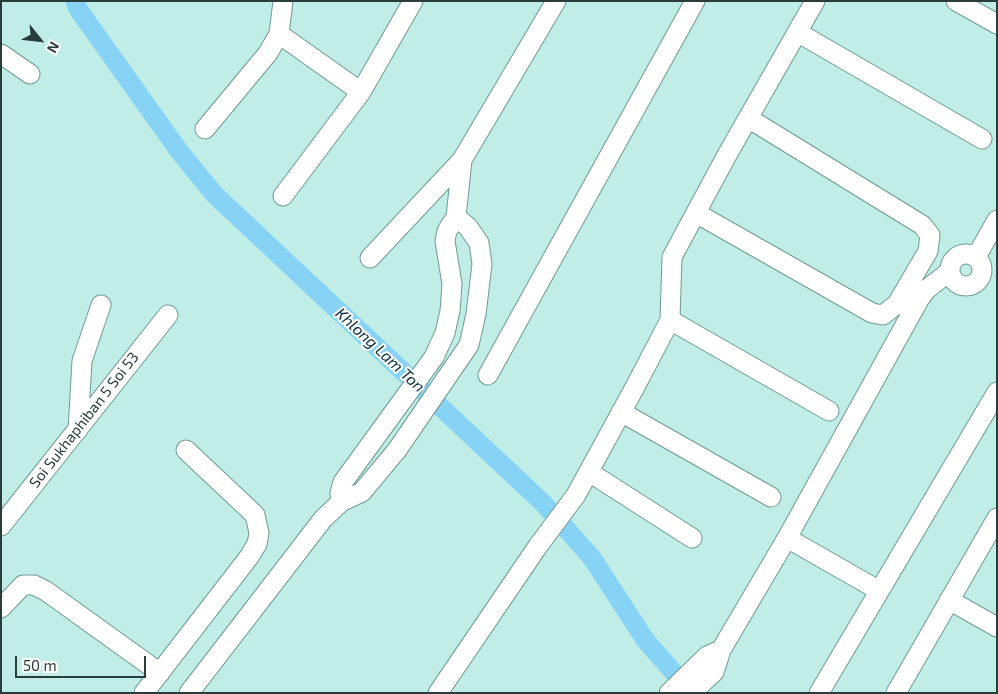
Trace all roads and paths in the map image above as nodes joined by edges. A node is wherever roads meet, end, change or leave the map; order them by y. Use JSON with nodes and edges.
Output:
{"nodes":[{"id":1,"x":282,"y":1,"type":"edge"},
{"id":2,"x":413,"y":1,"type":"edge"},
{"id":3,"x":556,"y":1,"type":"edge"},
{"id":4,"x":695,"y":1,"type":"edge"},
{"id":5,"x":815,"y":1,"type":"edge"},
{"id":6,"x":956,"y":1,"type":"edge"},
{"id":7,"x":997,"y":24,"type":"edge"},
{"id":8,"x":798,"y":32,"type":"junction"},
{"id":9,"x":279,"y":34,"type":"junction"},
{"id":10,"x":1,"y":54,"type":"edge"},
{"id":11,"x":30,"y":74,"type":"dead end"},
{"id":12,"x":361,"y":92,"type":"junction"},
{"id":13,"x":748,"y":118,"type":"junction"},
{"id":14,"x":205,"y":128,"type":"dead end"},
{"id":15,"x":982,"y":139,"type":"dead end"},
{"id":16,"x":462,"y":160,"type":"junction"},
{"id":17,"x":283,"y":196,"type":"dead end"},
{"id":18,"x":696,"y":213,"type":"junction"},
{"id":19,"x":456,"y":217,"type":"junction"},
{"id":20,"x":997,"y":220,"type":"edge"},
{"id":21,"x":370,"y":258,"type":"dead end"},
{"id":22,"x":985,"y":268,"type":"edge"},
{"id":23,"x":949,"y":272,"type":"junction"},
{"id":24,"x":101,"y":305,"type":"dead end"},
{"id":25,"x":450,"y":311,"type":"junction"},
{"id":26,"x":476,"y":314,"type":"junction"},
{"id":27,"x":168,"y":315,"type":"dead end"},
{"id":28,"x":670,"y":320,"type":"junction"},
{"id":29,"x":488,"y":374,"type":"dead end"},
{"id":30,"x":997,"y":392,"type":"edge"},
{"id":31,"x":829,"y":411,"type":"dead end"},
{"id":32,"x":621,"y":412,"type":"junction"},
{"id":33,"x":78,"y":430,"type":"junction"},
{"id":34,"x":377,"y":435,"type":"junction"},
{"id":35,"x":186,"y":450,"type":"dead end"},
{"id":36,"x":397,"y":450,"type":"junction"},
{"id":37,"x":589,"y":472,"type":"junction"},
{"id":38,"x":771,"y":497,"type":"dead end"},
{"id":39,"x":341,"y":502,"type":"junction"},
{"id":40,"x":997,"y":518,"type":"edge"},
{"id":41,"x":1,"y":526,"type":"edge"},
{"id":42,"x":692,"y":538,"type":"dead end"},
{"id":43,"x":786,"y":538,"type":"junction"},
{"id":44,"x":878,"y":590,"type":"junction"},
{"id":45,"x":950,"y":600,"type":"junction"},
{"id":46,"x":1,"y":608,"type":"edge"},
{"id":47,"x":997,"y":627,"type":"edge"},
{"id":48,"x":714,"y":659,"type":"junction"},
{"id":49,"x":160,"y":673,"type":"junction"},
{"id":50,"x":144,"y":693,"type":"edge"},
{"id":51,"x":189,"y":693,"type":"edge"},
{"id":52,"x":438,"y":693,"type":"edge"},
{"id":53,"x":669,"y":693,"type":"edge"},
{"id":54,"x":691,"y":693,"type":"edge"},
{"id":55,"x":819,"y":693,"type":"edge"},
{"id":56,"x":896,"y":693,"type":"edge"}],
"edges":[{"from":1,"to":9,"type":"street"},
{"from":2,"to":12,"type":"street"},
{"from":3,"to":16,"type":"street"},
{"from":4,"to":29,"type":"street"},
{"from":5,"to":8,"type":"street"},
{"from":6,"to":7,"type":"street"},
{"from":8,"to":13,"type":"street"},
{"from":8,"to":15,"type":"street"},
{"from":9,"to":12,"type":"street"},
{"from":9,"to":14,"type":"street"},
{"from":10,"to":11,"type":"street"},
{"from":12,"to":17,"type":"street"},
{"from":13,"to":18,"type":"street"},
{"from":13,"to":18,"type":"street"},
{"from":16,"to":19,"type":"street"},
{"from":16,"to":21,"type":"street"},
{"from":18,"to":28,"type":"street"},
{"from":19,"to":25,"type":"street"},
{"from":19,"to":26,"type":"street"},
{"from":20,"to":22,"type":"street"},
{"from":22,"to":23,"type":"street"},
{"from":22,"to":23,"type":"street"},
{"from":23,"to":43,"type":"street"},
{"from":24,"to":33,"type":"street"},
{"from":25,"to":26,"type":"street"},
{"from":25,"to":34,"type":"street"},
{"from":26,"to":36,"type":"street"},
{"from":27,"to":33,"type":"street","name":"Soi Sukhaphiban 5 Soi 53"},
{"from":28,"to":31,"type":"street"},
{"from":28,"to":32,"type":"street"},
{"from":30,"to":44,"type":"street"},
{"from":32,"to":37,"type":"street"},
{"from":32,"to":38,"type":"street"},
{"from":33,"to":41,"type":"street","name":"Soi Sukhaphiban 5 Soi 53"},
{"from":34,"to":36,"type":"street"},
{"from":34,"to":39,"type":"street"},
{"from":35,"to":49,"type":"street"},
{"from":36,"to":39,"type":"street"},
{"from":37,"to":42,"type":"street"},
{"from":37,"to":52,"type":"street"},
{"from":39,"to":51,"type":"street"},
{"from":40,"to":45,"type":"street"},
{"from":43,"to":44,"type":"street"},
{"from":43,"to":48,"type":"street"},
{"from":44,"to":55,"type":"street"},
{"from":45,"to":47,"type":"street"},
{"from":45,"to":56,"type":"street"},
{"from":46,"to":49,"type":"street"},
{"from":48,"to":53,"type":"street"},
{"from":48,"to":54,"type":"street"},
{"from":49,"to":50,"type":"street"}]}
